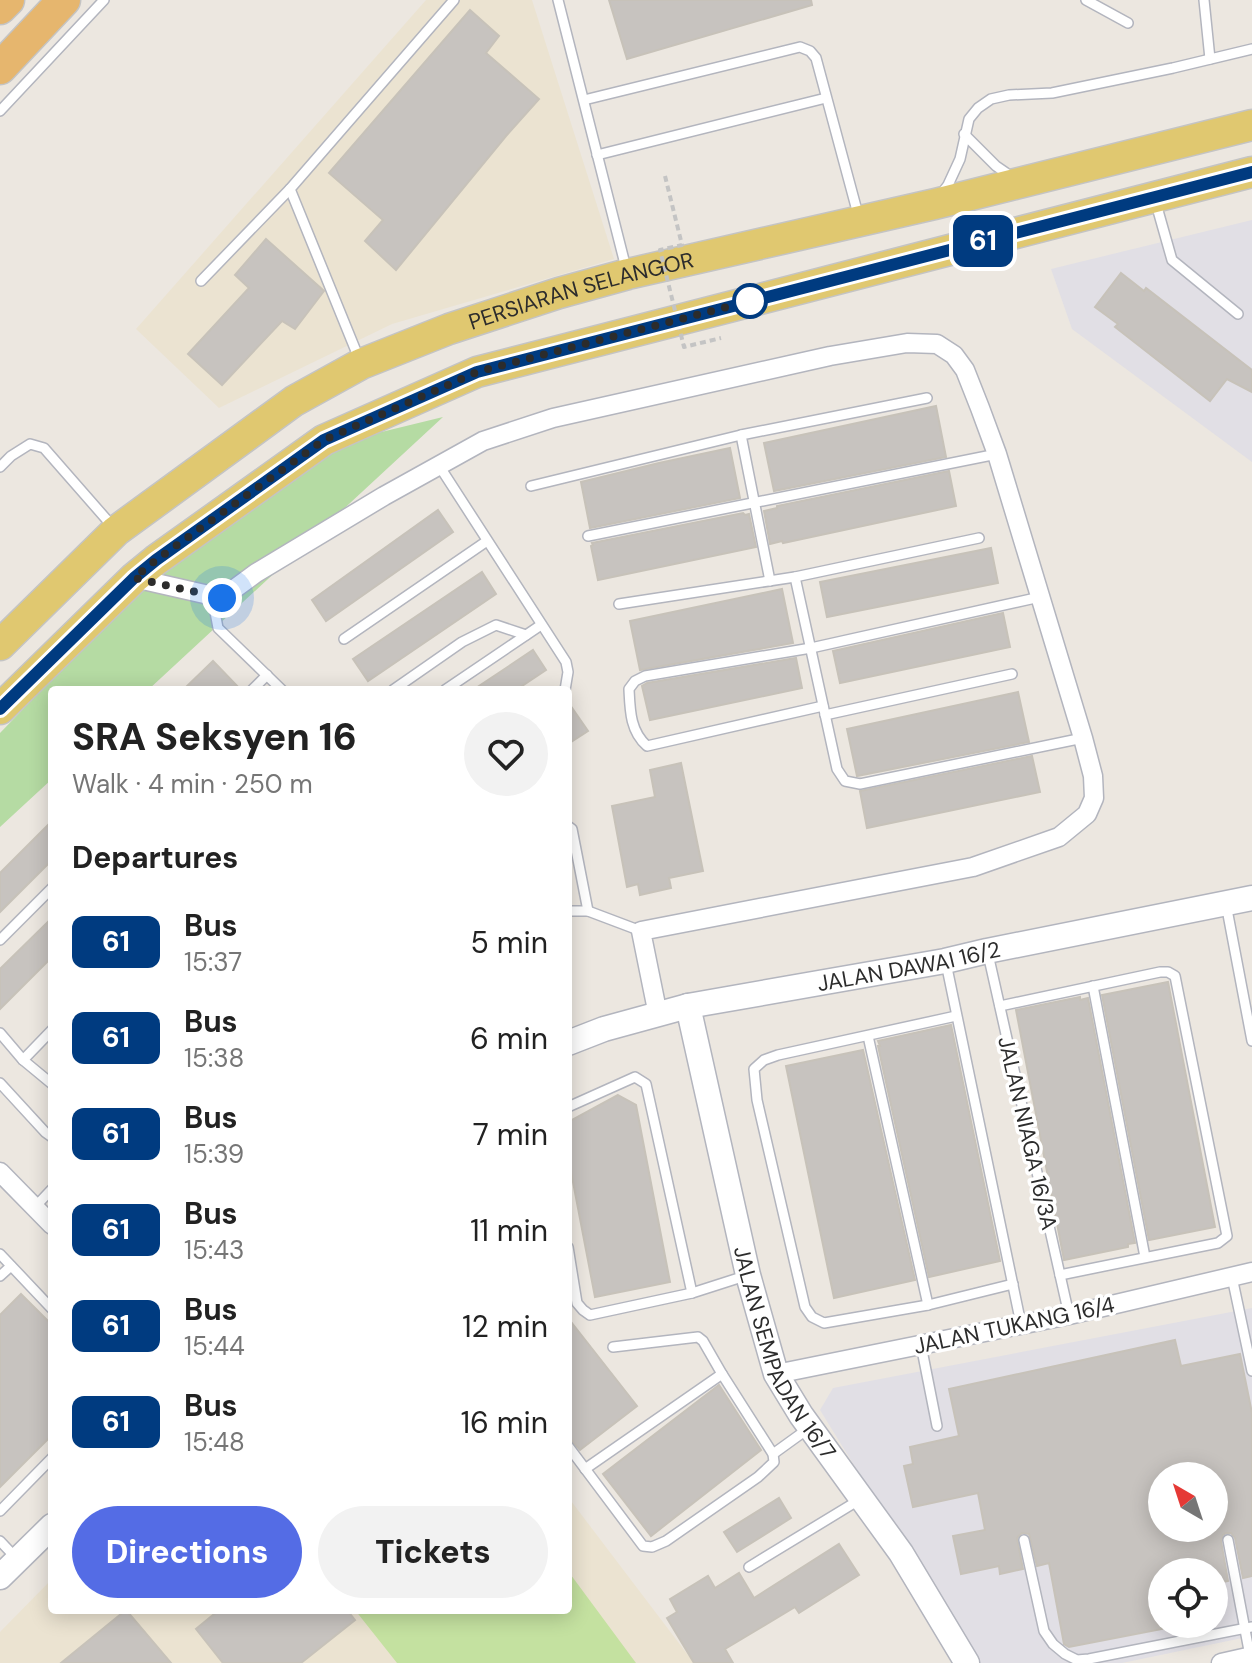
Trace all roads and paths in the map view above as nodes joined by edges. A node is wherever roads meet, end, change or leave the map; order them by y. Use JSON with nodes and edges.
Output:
{"nodes":[{"id":1,"x":8,"y":0,"type":"edge"},
{"id":2,"x":64,"y":0,"type":"edge"},
{"id":3,"x":104,"y":0,"type":"edge"},
{"id":4,"x":454,"y":0,"type":"edge"},
{"id":5,"x":558,"y":0,"type":"edge"},
{"id":6,"x":1086,"y":0,"type":"edge"},
{"id":7,"x":1204,"y":0,"type":"edge"},
{"id":8,"x":0,"y":8,"type":"edge"},
{"id":9,"x":1128,"y":23,"type":"dead end"},
{"id":10,"x":1252,"y":49,"type":"edge"},
{"id":11,"x":1210,"y":59,"type":"junction"},
{"id":12,"x":0,"y":68,"type":"edge"},
{"id":13,"x":826,"y":98,"type":"junction"},
{"id":14,"x":584,"y":100,"type":"junction"},
{"id":15,"x":0,"y":111,"type":"edge"},
{"id":16,"x":1252,"y":125,"type":"edge"},
{"id":17,"x":964,"y":134,"type":"junction"},
{"id":18,"x":597,"y":155,"type":"junction"},
{"id":19,"x":1252,"y":172,"type":"edge"},
{"id":20,"x":665,"y":176,"type":"dead end"},
{"id":21,"x":1022,"y":182,"type":"junction"},
{"id":22,"x":290,"y":189,"type":"junction"},
{"id":23,"x":1154,"y":197,"type":"junction"},
{"id":24,"x":935,"y":204,"type":"junction"},
{"id":25,"x":860,"y":221,"type":"junction"},
{"id":26,"x":628,"y":274,"type":"junction"},
{"id":27,"x":201,"y":281,"type":"dead end"},
{"id":28,"x":1238,"y":314,"type":"dead end"},
{"id":29,"x":721,"y":338,"type":"dead end"},
{"id":30,"x":361,"y":364,"type":"junction"},
{"id":31,"x":927,"y":398,"type":"dead end"},
{"id":32,"x":741,"y":435,"type":"junction"},
{"id":33,"x":997,"y":454,"type":"junction"},
{"id":34,"x":438,"y":464,"type":"junction"},
{"id":35,"x":0,"y":467,"type":"edge"},
{"id":36,"x":531,"y":486,"type":"dead end"},
{"id":37,"x":755,"y":504,"type":"junction"},
{"id":38,"x":116,"y":531,"type":"junction"},
{"id":39,"x":588,"y":536,"type":"dead end"},
{"id":40,"x":979,"y":538,"type":"dead end"},
{"id":41,"x":487,"y":541,"type":"junction"},
{"id":42,"x":795,"y":577,"type":"junction"},
{"id":43,"x":134,"y":578,"type":"junction"},
{"id":44,"x":770,"y":581,"type":"junction"},
{"id":45,"x":1040,"y":597,"type":"junction"},
{"id":46,"x":222,"y":598,"type":"junction"},
{"id":47,"x":619,"y":604,"type":"dead end"},
{"id":48,"x":541,"y":625,"type":"junction"},
{"id":49,"x":526,"y":635,"type":"junction"},
{"id":50,"x":344,"y":639,"type":"dead end"},
{"id":51,"x":0,"y":645,"type":"edge"},
{"id":52,"x":811,"y":648,"type":"junction"},
{"id":53,"x":1012,"y":674,"type":"dead end"},
{"id":54,"x":267,"y":675,"type":"junction"},
{"id":55,"x":256,"y":686,"type":"edge"},
{"id":56,"x":278,"y":686,"type":"edge"},
{"id":57,"x":398,"y":686,"type":"edge"},
{"id":58,"x":451,"y":686,"type":"edge"},
{"id":59,"x":566,"y":686,"type":"edge"},
{"id":60,"x":0,"y":709,"type":"edge"},
{"id":61,"x":824,"y":711,"type":"junction"},
{"id":62,"x":1083,"y":738,"type":"junction"},
{"id":63,"x":572,"y":829,"type":"edge"},
{"id":64,"x":48,"y":892,"type":"edge"},
{"id":65,"x":1252,"y":898,"type":"edge"},
{"id":66,"x":1226,"y":904,"type":"junction"},
{"id":67,"x":572,"y":911,"type":"edge"},
{"id":68,"x":588,"y":911,"type":"junction"},
{"id":69,"x":641,"y":931,"type":"junction"},
{"id":70,"x":0,"y":940,"type":"edge"},
{"id":71,"x":987,"y":951,"type":"junction"},
{"id":72,"x":945,"y":961,"type":"junction"},
{"id":73,"x":1093,"y":986,"type":"junction"},
{"id":74,"x":688,"y":1006,"type":"junction"},
{"id":75,"x":1000,"y":1006,"type":"junction"},
{"id":76,"x":658,"y":1015,"type":"junction"},
{"id":77,"x":956,"y":1016,"type":"junction"},
{"id":78,"x":0,"y":1033,"type":"edge"},
{"id":79,"x":48,"y":1034,"type":"edge"},
{"id":80,"x":868,"y":1036,"type":"junction"},
{"id":81,"x":572,"y":1041,"type":"edge"},
{"id":82,"x":1252,"y":1041,"type":"edge"},
{"id":83,"x":23,"y":1060,"type":"junction"},
{"id":84,"x":48,"y":1081,"type":"edge"},
{"id":85,"x":0,"y":1083,"type":"edge"},
{"id":86,"x":572,"y":1105,"type":"edge"},
{"id":87,"x":48,"y":1134,"type":"edge"},
{"id":88,"x":0,"y":1172,"type":"edge"},
{"id":89,"x":48,"y":1193,"type":"edge"},
{"id":90,"x":35,"y":1208,"type":"junction"},
{"id":91,"x":48,"y":1221,"type":"edge"},
{"id":92,"x":0,"y":1254,"type":"edge"},
{"id":93,"x":1145,"y":1257,"type":"junction"},
{"id":94,"x":11,"y":1266,"type":"junction"},
{"id":95,"x":572,"y":1272,"type":"edge"},
{"id":96,"x":1252,"y":1272,"type":"edge"},
{"id":97,"x":748,"y":1275,"type":"junction"},
{"id":98,"x":1060,"y":1275,"type":"junction"},
{"id":99,"x":0,"y":1276,"type":"edge"},
{"id":100,"x":1232,"y":1277,"type":"junction"},
{"id":101,"x":1013,"y":1284,"type":"junction"},
{"id":102,"x":692,"y":1293,"type":"junction"},
{"id":103,"x":48,"y":1305,"type":"edge"},
{"id":104,"x":928,"y":1305,"type":"junction"},
{"id":105,"x":1069,"y":1315,"type":"junction"},
{"id":106,"x":1021,"y":1324,"type":"junction"},
{"id":107,"x":921,"y":1345,"type":"junction"},
{"id":108,"x":613,"y":1347,"type":"dead end"},
{"id":109,"x":1252,"y":1371,"type":"edge"},
{"id":110,"x":722,"y":1374,"type":"junction"},
{"id":111,"x":776,"y":1374,"type":"junction"},
{"id":112,"x":937,"y":1426,"type":"dead end"},
{"id":113,"x":810,"y":1427,"type":"junction"},
{"id":114,"x":572,"y":1451,"type":"edge"},
{"id":115,"x":773,"y":1454,"type":"junction"},
{"id":116,"x":48,"y":1462,"type":"edge"},
{"id":117,"x":585,"y":1469,"type":"junction"},
{"id":118,"x":862,"y":1498,"type":"junction"},
{"id":119,"x":0,"y":1511,"type":"edge"},
{"id":120,"x":48,"y":1530,"type":"edge"},
{"id":121,"x":1024,"y":1540,"type":"dead end"},
{"id":122,"x":1228,"y":1540,"type":"dead end"},
{"id":123,"x":0,"y":1541,"type":"edge"},
{"id":124,"x":18,"y":1559,"type":"junction"},
{"id":125,"x":749,"y":1567,"type":"dead end"},
{"id":126,"x":0,"y":1577,"type":"edge"},
{"id":127,"x":1249,"y":1627,"type":"edge"},
{"id":128,"x":1251,"y":1656,"type":"edge"},
{"id":129,"x":967,"y":1663,"type":"edge"},
{"id":130,"x":1221,"y":1663,"type":"edge"}],
"edges":[{"from":1,"to":8,"type":"highway"},
{"from":2,"to":12,"type":"highway"},
{"from":3,"to":15,"type":"lane"},
{"from":4,"to":22,"type":"lane"},
{"from":5,"to":14,"type":"lane"},
{"from":6,"to":9,"type":"lane"},
{"from":7,"to":11,"type":"lane"},
{"from":10,"to":11,"type":"lane"},
{"from":11,"to":17,"type":"lane"},
{"from":13,"to":14,"type":"lane"},
{"from":13,"to":18,"type":"lane"},
{"from":13,"to":25,"type":"lane"},
{"from":14,"to":18,"type":"lane"},
{"from":16,"to":21,"type":"main road","name":"PERSIARAN SELANGOR"},
{"from":17,"to":21,"type":"lane"},
{"from":17,"to":24,"type":"lane"},
{"from":18,"to":26,"type":"lane"},
{"from":19,"to":23,"type":"main road"},
{"from":20,"to":29,"type":"path","bridge":true},
{"from":21,"to":24,"type":"main road","name":"PERSIARAN SELANGOR"},
{"from":22,"to":27,"type":"lane"},
{"from":22,"to":30,"type":"lane"},
{"from":23,"to":28,"type":"lane"},
{"from":23,"to":43,"type":"main road"},
{"from":24,"to":25,"type":"main road","name":"PERSIARAN SELANGOR"},
{"from":25,"to":26,"type":"main road","name":"PERSIARAN SELANGOR"},
{"from":26,"to":30,"type":"main road","name":"PERSIARAN SELANGOR"},
{"from":30,"to":38,"type":"main road","name":"PERSIARAN SELANGOR"},
{"from":31,"to":32,"type":"lane"},
{"from":32,"to":36,"type":"lane"},
{"from":32,"to":37,"type":"lane"},
{"from":33,"to":34,"type":"street"},
{"from":33,"to":37,"type":"lane"},
{"from":33,"to":45,"type":"street"},
{"from":34,"to":41,"type":"lane"},
{"from":34,"to":46,"type":"street"},
{"from":35,"to":38,"type":"lane"},
{"from":37,"to":39,"type":"lane"},
{"from":37,"to":44,"type":"lane"},
{"from":38,"to":51,"type":"main road","name":"PERSIARAN SELANGOR"},
{"from":40,"to":42,"type":"lane"},
{"from":41,"to":48,"type":"lane"},
{"from":41,"to":50,"type":"lane"},
{"from":42,"to":44,"type":"lane"},
{"from":42,"to":52,"type":"lane"},
{"from":43,"to":46,"type":"street"},
{"from":43,"to":60,"type":"main road"},
{"from":44,"to":47,"type":"lane"},
{"from":45,"to":52,"type":"lane"},
{"from":45,"to":62,"type":"street"},
{"from":46,"to":54,"type":"lane"},
{"from":48,"to":49,"type":"lane"},
{"from":48,"to":59,"type":"lane"},
{"from":49,"to":57,"type":"lane"},
{"from":49,"to":58,"type":"lane"},
{"from":52,"to":61,"type":"lane"},
{"from":52,"to":61,"type":"lane"},
{"from":53,"to":61,"type":"lane"},
{"from":54,"to":55,"type":"lane"},
{"from":54,"to":56,"type":"lane"},
{"from":61,"to":62,"type":"lane"},
{"from":62,"to":69,"type":"street"},
{"from":63,"to":68,"type":"lane"},
{"from":64,"to":70,"type":"lane"},
{"from":65,"to":66,"type":"street","name":"JALAN DAWAI 16/2"},
{"from":66,"to":71,"type":"street","name":"JALAN DAWAI 16/2"},
{"from":66,"to":82,"type":"lane"},
{"from":67,"to":68,"type":"lane"},
{"from":68,"to":69,"type":"lane"},
{"from":69,"to":76,"type":"street"},
{"from":71,"to":72,"type":"street","name":"JALAN DAWAI 16/2"},
{"from":71,"to":75,"type":"lane","name":"JALAN NIAGA 16/3A"},
{"from":72,"to":74,"type":"street","name":"JALAN DAWAI 16/2"},
{"from":72,"to":77,"type":"lane"},
{"from":73,"to":75,"type":"lane"},
{"from":73,"to":93,"type":"lane"},
{"from":73,"to":93,"type":"lane"},
{"from":74,"to":76,"type":"street","name":"JALAN DAWAI 16/2"},
{"from":74,"to":97,"type":"street","name":"JALAN SEMPADAN 16/7"},
{"from":75,"to":98,"type":"lane","name":"JALAN NIAGA 16/3A"},
{"from":76,"to":81,"type":"street","name":"JALAN DAWAI 16/2"},
{"from":77,"to":80,"type":"lane"},
{"from":77,"to":101,"type":"lane"},
{"from":78,"to":83,"type":"lane"},
{"from":79,"to":83,"type":"lane"},
{"from":80,"to":104,"type":"lane"},
{"from":80,"to":104,"type":"lane"},
{"from":83,"to":84,"type":"lane"},
{"from":85,"to":87,"type":"lane"},
{"from":86,"to":102,"type":"lane"},
{"from":88,"to":90,"type":"street"},
{"from":89,"to":90,"type":"lane"},
{"from":90,"to":91,"type":"street"},
{"from":92,"to":94,"type":"lane"},
{"from":93,"to":98,"type":"lane"},
{"from":94,"to":99,"type":"lane"},
{"from":94,"to":103,"type":"lane"},
{"from":95,"to":102,"type":"lane"},
{"from":96,"to":100,"type":"street","name":"JALAN TUKANG 16/4"},
{"from":97,"to":102,"type":"lane"},
{"from":97,"to":111,"type":"street","name":"JALAN SEMPADAN 16/7"},
{"from":98,"to":105,"type":"lane","name":"JALAN NIAGA 16/3A"},
{"from":100,"to":105,"type":"street","name":"JALAN TUKANG 16/4"},
{"from":100,"to":109,"type":"lane"},
{"from":101,"to":104,"type":"lane"},
{"from":101,"to":106,"type":"lane"},
{"from":105,"to":106,"type":"street","name":"JALAN TUKANG 16/4"},
{"from":106,"to":107,"type":"street","name":"JALAN TUKANG 16/4"},
{"from":107,"to":111,"type":"street","name":"JALAN TUKANG 16/4"},
{"from":107,"to":112,"type":"lane"},
{"from":108,"to":110,"type":"lane"},
{"from":110,"to":115,"type":"lane"},
{"from":110,"to":117,"type":"lane"},
{"from":111,"to":113,"type":"street","name":"JALAN SEMPADAN 16/7"},
{"from":113,"to":115,"type":"lane"},
{"from":113,"to":118,"type":"street","name":"JALAN SEMPADAN 16/7"},
{"from":114,"to":117,"type":"lane"},
{"from":115,"to":117,"type":"lane"},
{"from":116,"to":119,"type":"lane"},
{"from":118,"to":125,"type":"lane"},
{"from":118,"to":129,"type":"street","name":"JALAN SEMPADAN 16/7"},
{"from":120,"to":124,"type":"street"},
{"from":121,"to":127,"type":"lane"},
{"from":122,"to":127,"type":"lane"},
{"from":123,"to":124,"type":"lane"},
{"from":124,"to":126,"type":"street"},
{"from":127,"to":128,"type":"lane"},
{"from":128,"to":130,"type":"street"}]}
